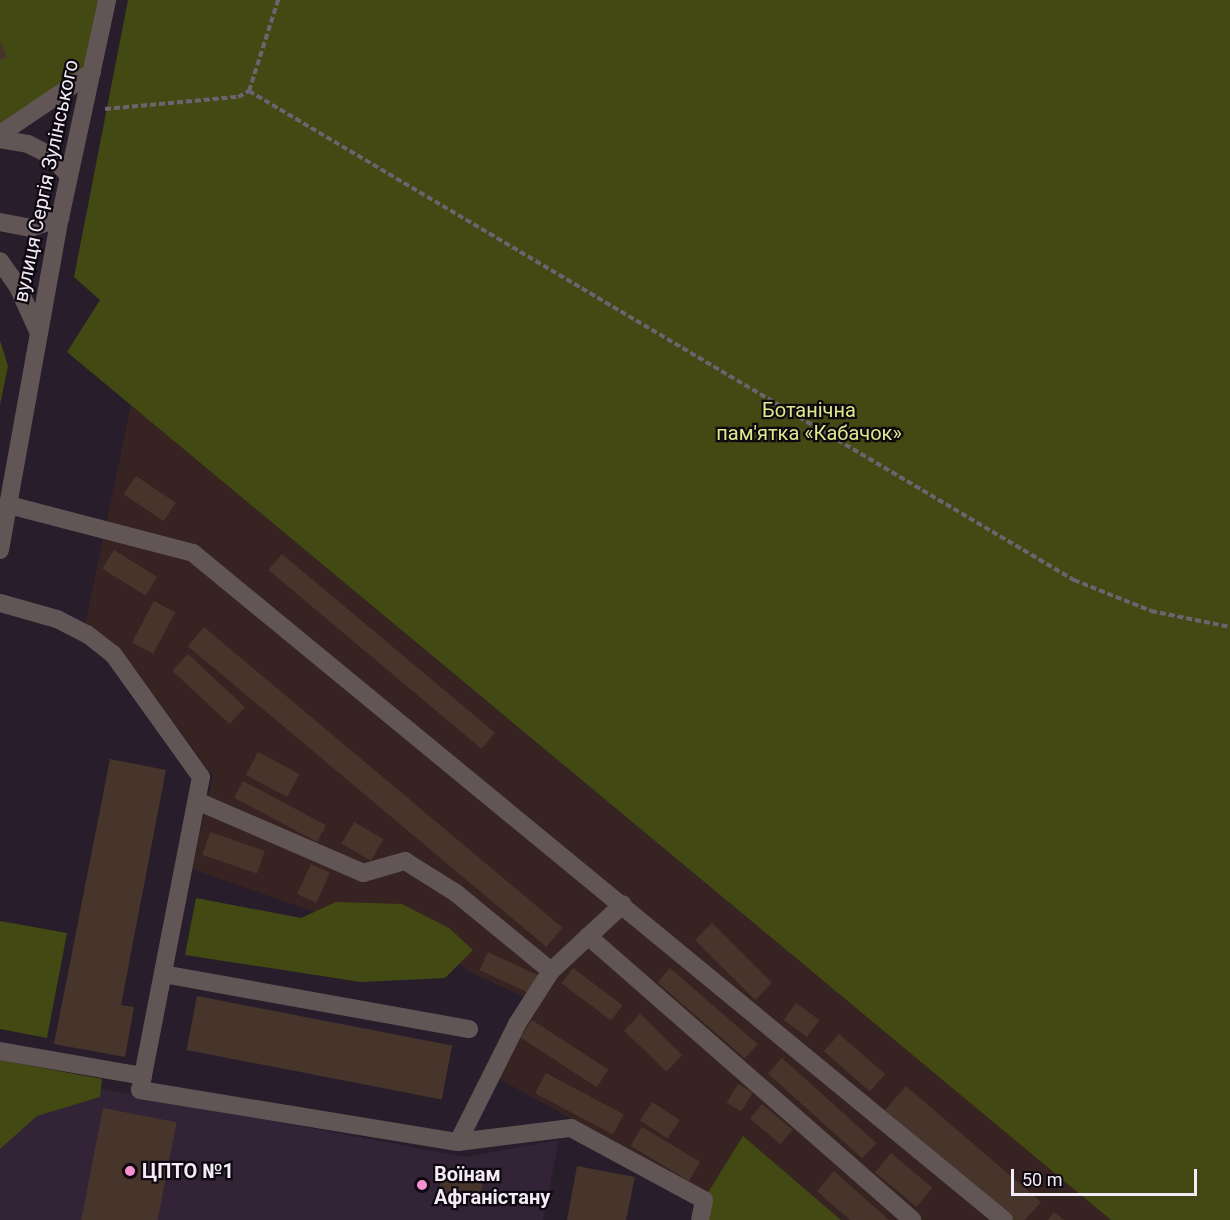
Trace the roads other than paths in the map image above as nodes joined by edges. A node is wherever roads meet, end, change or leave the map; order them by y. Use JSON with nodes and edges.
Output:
{"nodes":[{"id":1,"x":107,"y":0,"type":"edge"},
{"id":2,"x":92,"y":72,"type":"junction"},
{"id":3,"x":0,"y":134,"type":"edge"},
{"id":4,"x":0,"y":139,"type":"edge"},
{"id":5,"x":68,"y":174,"type":"junction"},
{"id":6,"x":60,"y":218,"type":"junction"},
{"id":7,"x":0,"y":222,"type":"edge"},
{"id":8,"x":0,"y":261,"type":"edge"},
{"id":9,"x":38,"y":331,"type":"junction"},
{"id":10,"x":6,"y":484,"type":"edge"},
{"id":11,"x":9,"y":505,"type":"junction"},
{"id":12,"x":0,"y":550,"type":"edge"},
{"id":13,"x":0,"y":603,"type":"edge"},
{"id":14,"x":196,"y":801,"type":"junction"},
{"id":15,"x":623,"y":904,"type":"junction"},
{"id":16,"x":588,"y":936,"type":"junction"},
{"id":17,"x":551,"y":971,"type":"junction"},
{"id":18,"x":163,"y":974,"type":"junction"},
{"id":19,"x":469,"y":1029,"type":"dead end"},
{"id":20,"x":0,"y":1051,"type":"edge"},
{"id":21,"x":143,"y":1076,"type":"junction"},
{"id":22,"x":458,"y":1142,"type":"junction"},
{"id":23,"x":700,"y":1220,"type":"edge"},
{"id":24,"x":912,"y":1220,"type":"edge"},
{"id":25,"x":1004,"y":1220,"type":"edge"}],
"edges":[{"from":1,"to":2,"type":"street","name":"вулиця Сергія Зулінського"},
{"from":2,"to":3,"type":"street"},
{"from":2,"to":5,"type":"street","name":"вулиця Сергія Зулінського"},
{"from":4,"to":5,"type":"street"},
{"from":5,"to":6,"type":"street","name":"вулиця Сергія Зулінського"},
{"from":6,"to":7,"type":"street"},
{"from":6,"to":9,"type":"street","name":"вулиця Сергія Зулінського"},
{"from":8,"to":9,"type":"street"},
{"from":9,"to":10,"type":"street","name":"вулиця Сергія Зулінського"},
{"from":10,"to":11,"type":"street","name":"вулиця Сергія Зулінського"},
{"from":11,"to":12,"type":"street","name":"вулиця Сергія Зулінського"},
{"from":11,"to":15,"type":"street"},
{"from":13,"to":14,"type":"street"},
{"from":14,"to":17,"type":"street"},
{"from":14,"to":18,"type":"street"},
{"from":15,"to":16,"type":"street"},
{"from":15,"to":25,"type":"street"},
{"from":16,"to":17,"type":"street"},
{"from":16,"to":24,"type":"street"},
{"from":17,"to":22,"type":"street"},
{"from":18,"to":19,"type":"street"},
{"from":18,"to":21,"type":"street"},
{"from":20,"to":21,"type":"street"},
{"from":21,"to":22,"type":"street"},
{"from":22,"to":23,"type":"street"}]}
